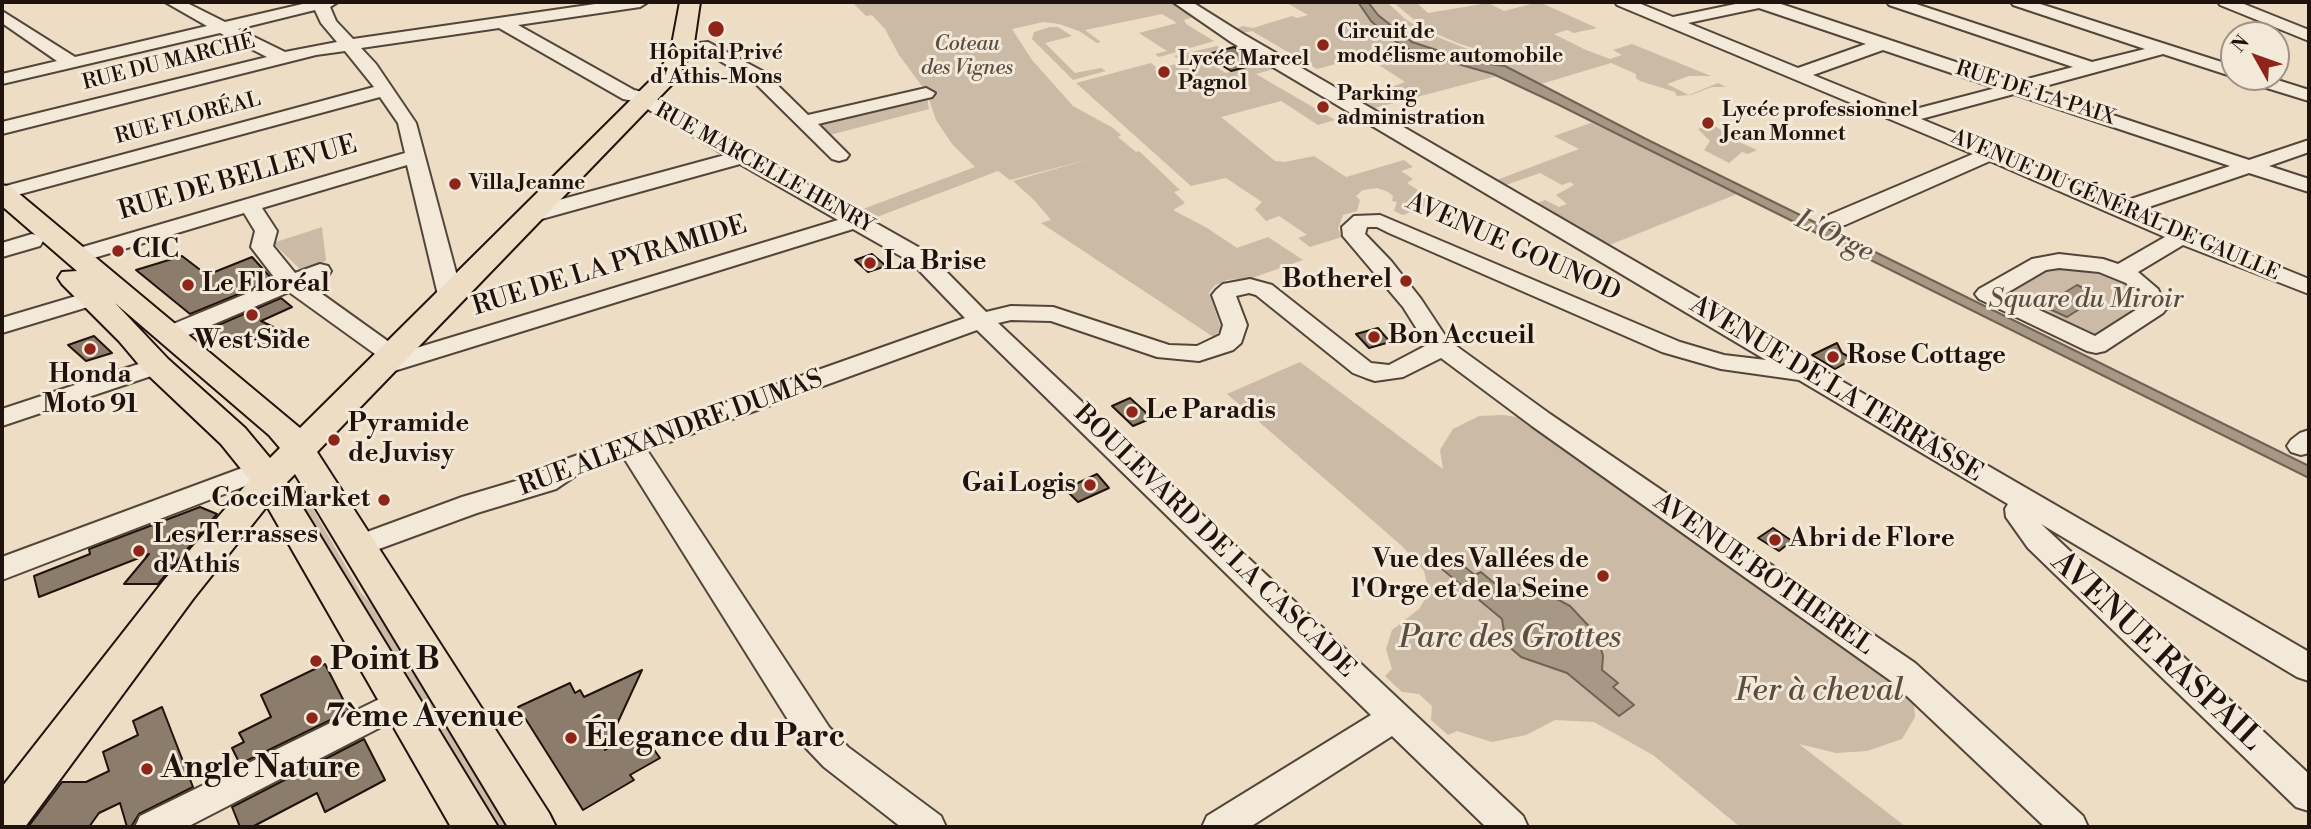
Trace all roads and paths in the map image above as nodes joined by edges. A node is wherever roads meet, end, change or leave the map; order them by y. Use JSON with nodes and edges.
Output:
{"nodes":[{"id":1,"x":173,"y":2,"type":"edge"},
{"id":2,"x":324,"y":2,"type":"edge"},
{"id":3,"x":640,"y":2,"type":"edge"},
{"id":4,"x":690,"y":2,"type":"edge"},
{"id":5,"x":1181,"y":2,"type":"edge"},
{"id":6,"x":1623,"y":2,"type":"edge"},
{"id":7,"x":1761,"y":2,"type":"edge"},
{"id":8,"x":1895,"y":2,"type":"edge"},
{"id":9,"x":2018,"y":2,"type":"edge"},
{"id":10,"x":2228,"y":2,"type":"edge"},
{"id":11,"x":2,"y":16,"type":"edge"},
{"id":12,"x":501,"y":22,"type":"junction"},
{"id":13,"x":1671,"y":22,"type":"junction"},
{"id":14,"x":218,"y":27,"type":"junction"},
{"id":15,"x":2309,"y":36,"type":"edge"},
{"id":16,"x":1883,"y":44,"type":"junction"},
{"id":17,"x":348,"y":45,"type":"junction"},
{"id":18,"x":2163,"y":49,"type":"junction"},
{"id":19,"x":682,"y":50,"type":"junction"},
{"id":20,"x":283,"y":58,"type":"junction"},
{"id":21,"x":71,"y":62,"type":"junction"},
{"id":22,"x":1766,"y":62,"type":"joint"},
{"id":23,"x":2090,"y":67,"type":"junction"},
{"id":24,"x":2220,"y":67,"type":"edge"},
{"id":25,"x":1796,"y":75,"type":"junction"},
{"id":26,"x":2,"y":79,"type":"edge"},
{"id":27,"x":2015,"y":87,"type":"junction"},
{"id":28,"x":385,"y":90,"type":"junction"},
{"id":29,"x":2290,"y":90,"type":"edge"},
{"id":30,"x":926,"y":93,"type":"dead end"},
{"id":31,"x":2309,"y":96,"type":"edge"},
{"id":32,"x":643,"y":101,"type":"junction"},
{"id":33,"x":1902,"y":118,"type":"junction"},
{"id":34,"x":805,"y":121,"type":"junction"},
{"id":35,"x":2,"y":128,"type":"edge"},
{"id":36,"x":2309,"y":145,"type":"edge"},
{"id":37,"x":1990,"y":154,"type":"junction"},
{"id":38,"x":839,"y":155,"type":"dead end"},
{"id":39,"x":415,"y":156,"type":"junction"},
{"id":40,"x":742,"y":157,"type":"junction"},
{"id":41,"x":2252,"y":165,"type":"junction"},
{"id":42,"x":2309,"y":187,"type":"edge"},
{"id":43,"x":2,"y":193,"type":"edge"},
{"id":44,"x":250,"y":205,"type":"junction"},
{"id":45,"x":2120,"y":210,"type":"junction"},
{"id":46,"x":530,"y":215,"type":"junction"},
{"id":47,"x":2,"y":216,"type":"edge"},
{"id":48,"x":1837,"y":220,"type":"dead end"},
{"id":49,"x":856,"y":221,"type":"junction"},
{"id":50,"x":2181,"y":237,"type":"junction"},
{"id":51,"x":32,"y":241,"type":"junction"},
{"id":52,"x":2,"y":250,"type":"edge"},
{"id":53,"x":77,"y":256,"type":"junction"},
{"id":54,"x":919,"y":257,"type":"joint"},
{"id":55,"x":320,"y":271,"type":"dead end"},
{"id":56,"x":2121,"y":272,"type":"junction"},
{"id":57,"x":291,"y":283,"type":"junction"},
{"id":58,"x":2309,"y":287,"type":"edge"},
{"id":59,"x":450,"y":295,"type":"junction"},
{"id":60,"x":93,"y":298,"type":"junction"},
{"id":61,"x":983,"y":320,"type":"junction"},
{"id":62,"x":2,"y":326,"type":"edge"},
{"id":63,"x":130,"y":334,"type":"junction"},
{"id":64,"x":170,"y":334,"type":"junction"},
{"id":65,"x":1439,"y":345,"type":"junction"},
{"id":66,"x":386,"y":360,"type":"junction"},
{"id":67,"x":157,"y":366,"type":"junction"},
{"id":68,"x":1811,"y":374,"type":"junction"},
{"id":69,"x":2,"y":418,"type":"edge"},
{"id":70,"x":631,"y":447,"type":"junction"},
{"id":71,"x":283,"y":466,"type":"junction"},
{"id":72,"x":2026,"y":503,"type":"junction"},
{"id":73,"x":358,"y":546,"type":"junction"},
{"id":74,"x":2,"y":569,"type":"edge"},
{"id":75,"x":2309,"y":668,"type":"edge"},
{"id":76,"x":402,"y":701,"type":"junction"},
{"id":77,"x":1395,"y":717,"type":"junction"},
{"id":78,"x":2309,"y":796,"type":"edge"},
{"id":79,"x":2,"y":822,"type":"edge"},
{"id":80,"x":153,"y":827,"type":"edge"},
{"id":81,"x":475,"y":827,"type":"edge"},
{"id":82,"x":533,"y":827,"type":"edge"},
{"id":83,"x":928,"y":827,"type":"edge"},
{"id":84,"x":1220,"y":827,"type":"edge"},
{"id":85,"x":1510,"y":827,"type":"edge"},
{"id":86,"x":2070,"y":827,"type":"edge"}],
"edges":[{"from":1,"to":14,"type":"street"},
{"from":2,"to":14,"type":"street"},
{"from":2,"to":17,"type":"street"},
{"from":3,"to":12,"type":"street","name":"RUE DU MARCHÉ"},
{"from":4,"to":19,"type":"main road"},
{"from":5,"to":68,"type":"street","name":"AVENUE DE LA TERRASSE"},
{"from":6,"to":13,"type":"street"},
{"from":7,"to":13,"type":"street"},
{"from":7,"to":16,"type":"street","name":"RUE DE LA PAIX"},
{"from":8,"to":23,"type":"street"},
{"from":9,"to":18,"type":"street"},
{"from":10,"to":15,"type":"street"},
{"from":11,"to":21,"type":"street"},
{"from":12,"to":17,"type":"street","name":"RUE DU MARCHÉ"},
{"from":12,"to":32,"type":"street","name":"RUE MARCELLE HENRY"},
{"from":13,"to":22,"type":"street"},
{"from":14,"to":20,"type":"street"},
{"from":14,"to":21,"type":"street"},
{"from":16,"to":25,"type":"street"},
{"from":16,"to":27,"type":"street","name":"RUE DE LA PAIX"},
{"from":17,"to":20,"type":"street","name":"RUE DU MARCHÉ"},
{"from":17,"to":28,"type":"street"},
{"from":18,"to":23,"type":"street"},
{"from":18,"to":24,"type":"street"},
{"from":19,"to":32,"type":"main road"},
{"from":19,"to":34,"type":"street"},
{"from":20,"to":35,"type":"street","name":"RUE DU MARCHÉ"},
{"from":21,"to":26,"type":"street"},
{"from":22,"to":25,"type":"street","name":"AVENUE DU GÉNÉRAL DE GAULLE"},
{"from":23,"to":27,"type":"street"},
{"from":25,"to":33,"type":"street","name":"AVENUE DU GÉNÉRAL DE GAULLE"},
{"from":27,"to":33,"type":"street"},
{"from":27,"to":41,"type":"street","name":"RUE DE LA PAIX"},
{"from":28,"to":39,"type":"street"},
{"from":28,"to":43,"type":"street","name":"RUE FLORÉAL"},
{"from":29,"to":31,"type":"street"},
{"from":30,"to":34,"type":"street"},
{"from":32,"to":40,"type":"street","name":"RUE MARCELLE HENRY"},
{"from":32,"to":46,"type":"main road"},
{"from":33,"to":37,"type":"street","name":"AVENUE DU GÉNÉRAL DE GAULLE"},
{"from":34,"to":38,"type":"street"},
{"from":36,"to":41,"type":"street"},
{"from":37,"to":45,"type":"street","name":"AVENUE DU GÉNÉRAL DE GAULLE"},
{"from":37,"to":48,"type":"street"},
{"from":39,"to":44,"type":"street","name":"RUE DE BELLEVUE"},
{"from":39,"to":59,"type":"street"},
{"from":40,"to":46,"type":"street"},
{"from":40,"to":49,"type":"street","name":"RUE MARCELLE HENRY"},
{"from":41,"to":42,"type":"street","name":"RUE DE LA PAIX"},
{"from":41,"to":45,"type":"street"},
{"from":43,"to":53,"type":"main road"},
{"from":44,"to":53,"type":"street","name":"RUE DE BELLEVUE"},
{"from":44,"to":57,"type":"street"},
{"from":45,"to":50,"type":"street","name":"AVENUE DU GÉNÉRAL DE GAULLE"},
{"from":46,"to":59,"type":"main road"},
{"from":47,"to":51,"type":"main road"},
{"from":49,"to":54,"type":"street","name":"RUE MARCELLE HENRY"},
{"from":49,"to":66,"type":"street","name":"RUE DE LA PYRAMIDE"},
{"from":50,"to":56,"type":"street"},
{"from":50,"to":58,"type":"street","name":"AVENUE DU GÉNÉRAL DE GAULLE"},
{"from":51,"to":52,"type":"street"},
{"from":51,"to":60,"type":"main road"},
{"from":53,"to":64,"type":"main road"},
{"from":54,"to":61,"type":"street","name":"BOULEVARD DE LA CASCADE"},
{"from":55,"to":57,"type":"street"},
{"from":56,"to":56,"type":"street"},
{"from":57,"to":64,"type":"street"},
{"from":57,"to":66,"type":"street"},
{"from":59,"to":66,"type":"main road"},
{"from":60,"to":62,"type":"street"},
{"from":60,"to":63,"type":"main road"},
{"from":61,"to":65,"type":"street"},
{"from":61,"to":70,"type":"street","name":"RUE ALEXANDRE DUMAS"},
{"from":61,"to":77,"type":"street","name":"BOULEVARD DE LA CASCADE"},
{"from":63,"to":67,"type":"main road"},
{"from":63,"to":71,"type":"main road"},
{"from":64,"to":71,"type":"main road"},
{"from":65,"to":68,"type":"street","name":"AVENUE GOUNOD"},
{"from":65,"to":86,"type":"street","name":"AVENUE BOTHEREL"},
{"from":66,"to":71,"type":"main road"},
{"from":67,"to":69,"type":"street"},
{"from":67,"to":71,"type":"main road"},
{"from":68,"to":72,"type":"street","name":"AVENUE DE LA TERRASSE"},
{"from":70,"to":73,"type":"street","name":"RUE ALEXANDRE DUMAS"},
{"from":70,"to":83,"type":"street"},
{"from":71,"to":73,"type":"main road"},
{"from":71,"to":74,"type":"street"},
{"from":71,"to":76,"type":"main road"},
{"from":71,"to":79,"type":"main road"},
{"from":72,"to":75,"type":"street","name":"AVENUE DE LA TERRASSE"},
{"from":72,"to":78,"type":"street","name":"AVENUE RASPAIL"},
{"from":73,"to":82,"type":"main road"},
{"from":76,"to":80,"type":"street"},
{"from":76,"to":81,"type":"main road"},
{"from":77,"to":84,"type":"street"},
{"from":77,"to":85,"type":"street","name":"BOULEVARD DE LA CASCADE"}]}
